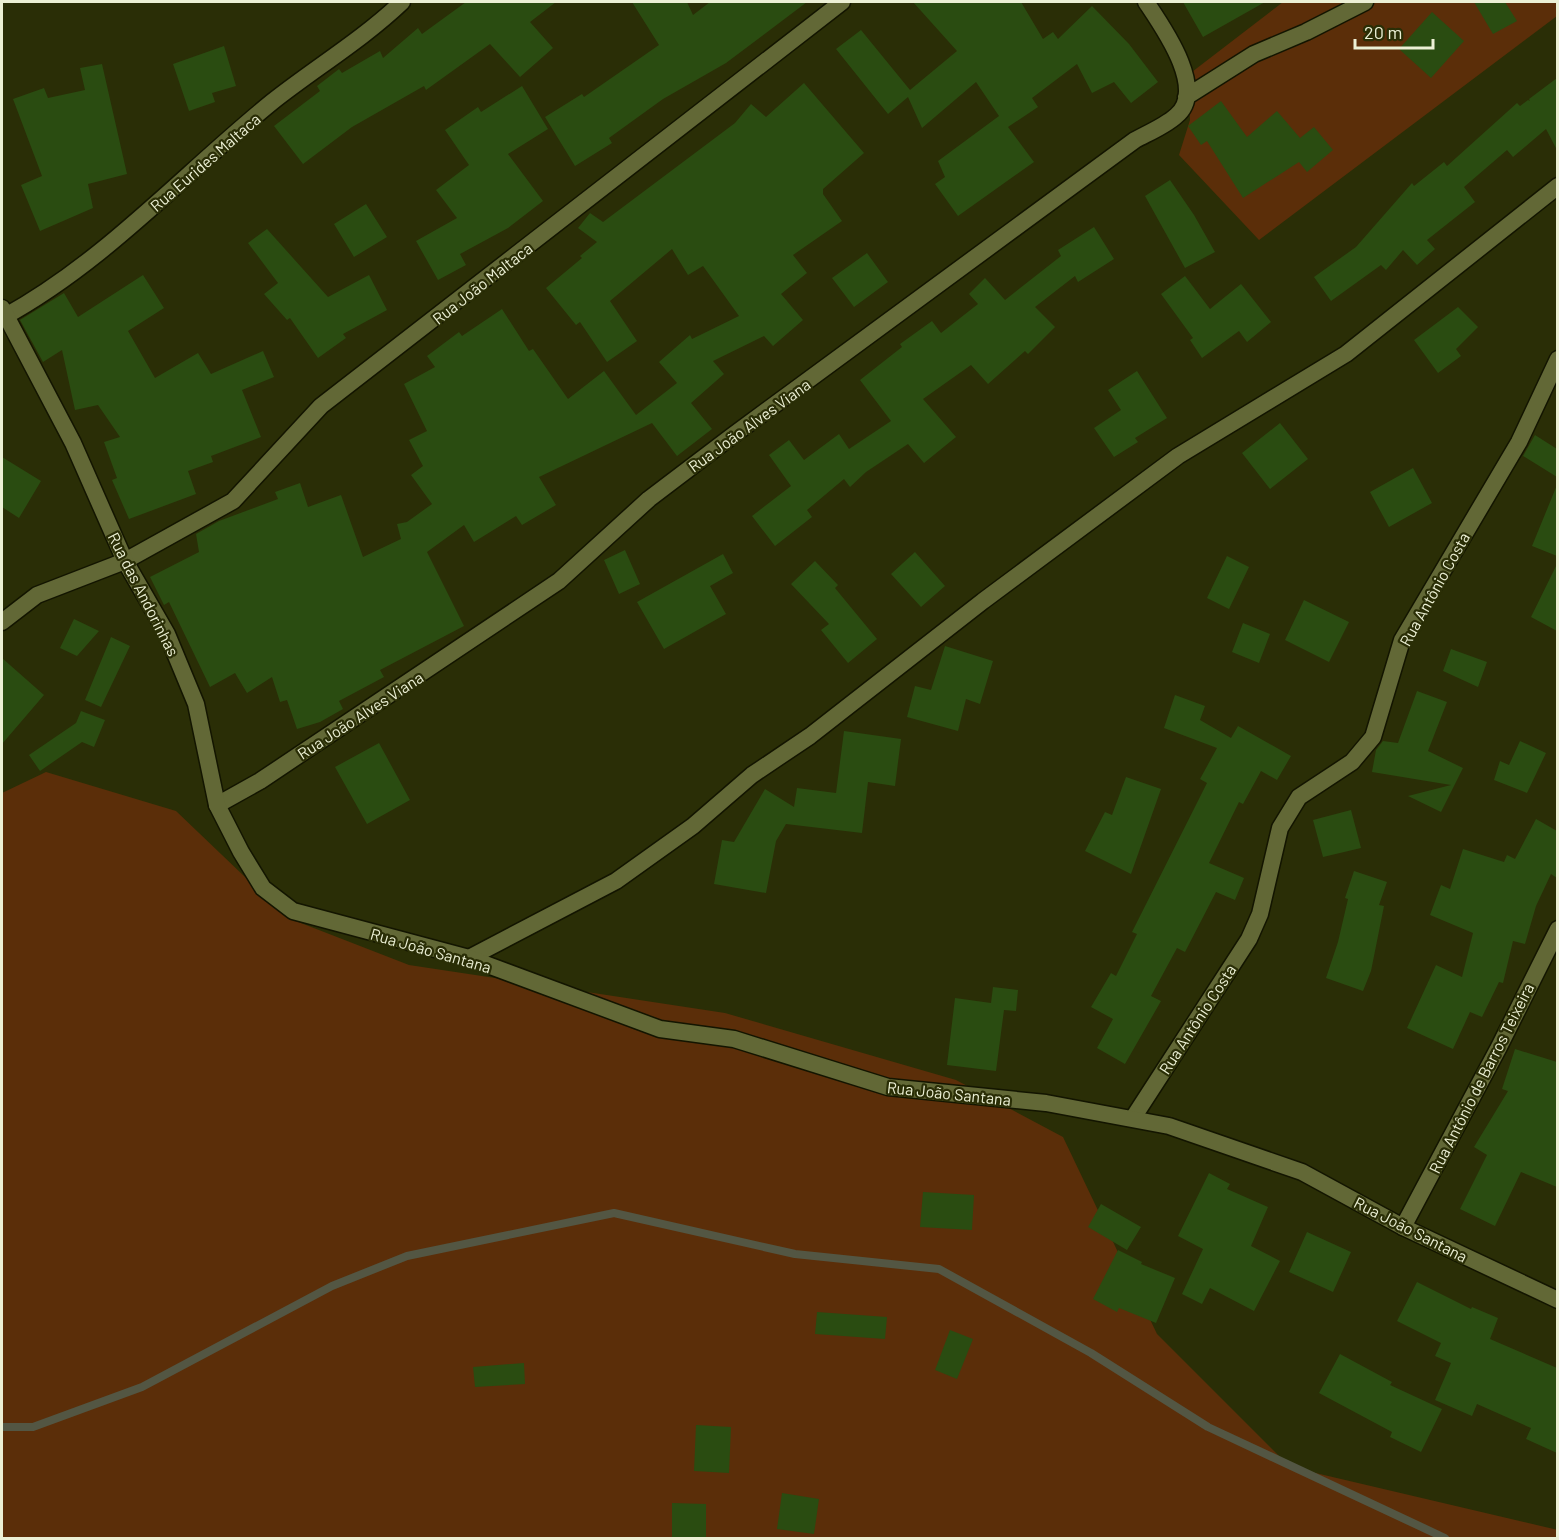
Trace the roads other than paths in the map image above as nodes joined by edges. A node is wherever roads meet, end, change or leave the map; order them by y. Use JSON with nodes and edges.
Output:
{"nodes":[{"id":1,"x":402,"y":2,"type":"edge"},
{"id":2,"x":842,"y":2,"type":"edge"},
{"id":3,"x":1146,"y":2,"type":"edge"},
{"id":4,"x":1365,"y":2,"type":"edge"},
{"id":5,"x":1186,"y":97,"type":"junction"},
{"id":6,"x":1557,"y":186,"type":"edge"},
{"id":7,"x":2,"y":314,"type":"edge"},
{"id":8,"x":1557,"y":359,"type":"edge"},
{"id":9,"x":125,"y":561,"type":"junction"},
{"id":10,"x":2,"y":622,"type":"edge"},
{"id":11,"x":217,"y":805,"type":"junction"},
{"id":12,"x":263,"y":888,"type":"joint"},
{"id":13,"x":1557,"y":929,"type":"edge"},
{"id":14,"x":469,"y":958,"type":"junction"},
{"id":15,"x":1133,"y":1118,"type":"junction"},
{"id":16,"x":1403,"y":1227,"type":"junction"},
{"id":17,"x":1557,"y":1300,"type":"edge"}],
"edges":[{"from":1,"to":7,"type":"street","name":"Rua Eurides Maltaca"},
{"from":2,"to":9,"type":"street","name":"Rua João Maltaca"},
{"from":3,"to":5,"type":"street"},
{"from":4,"to":5,"type":"street"},
{"from":5,"to":11,"type":"street","name":"Rua João Alves Viana"},
{"from":6,"to":14,"type":"street"},
{"from":7,"to":9,"type":"street","name":"Rua das Andorinhas"},
{"from":8,"to":15,"type":"street","name":"Rua Antônio Costa"},
{"from":9,"to":10,"type":"street","name":"Rua João Maltaca"},
{"from":9,"to":11,"type":"street","name":"Rua das Andorinhas"},
{"from":11,"to":12,"type":"street","name":"Rua das Andorinhas"},
{"from":12,"to":14,"type":"street","name":"Rua João Santana"},
{"from":13,"to":16,"type":"street","name":"Rua Antônio de Barros Teixeira"},
{"from":14,"to":15,"type":"street","name":"Rua João Santana"},
{"from":15,"to":16,"type":"street","name":"Rua João Santana"},
{"from":16,"to":17,"type":"street","name":"Rua João Santana"}]}
